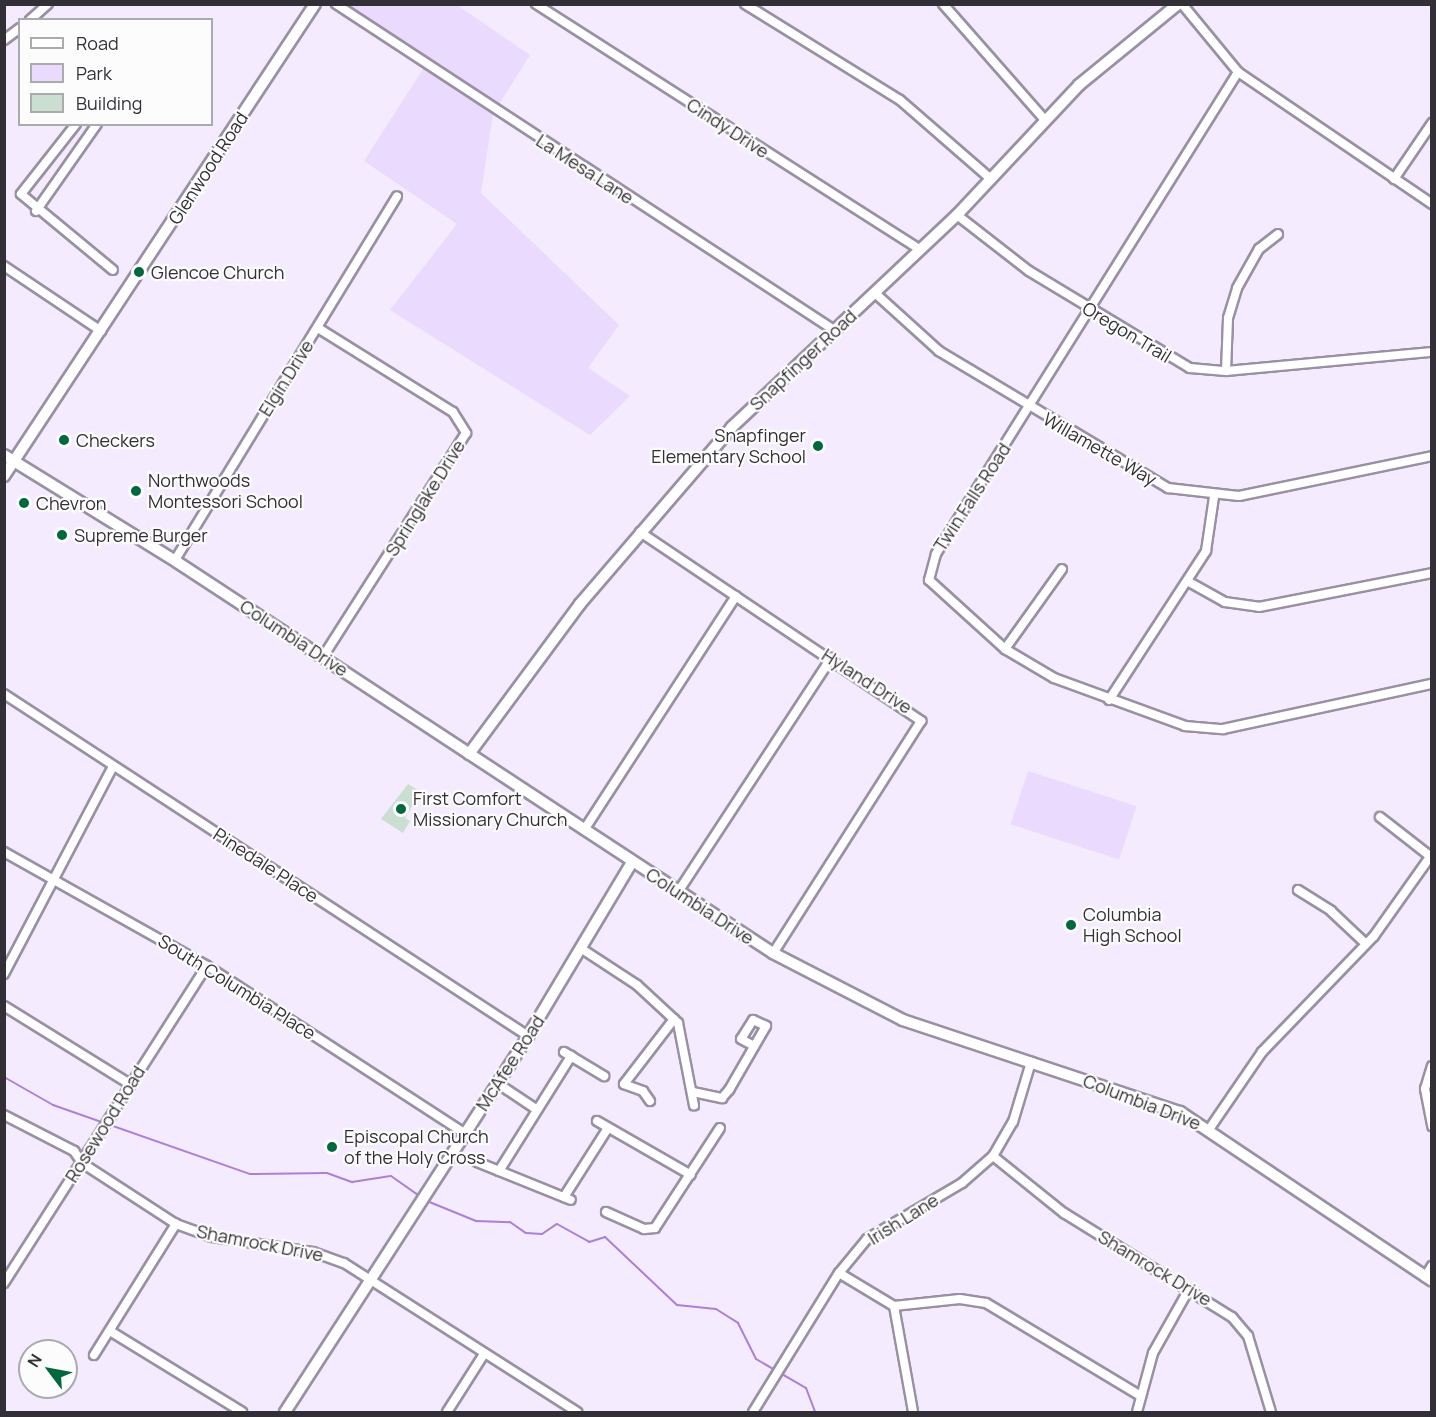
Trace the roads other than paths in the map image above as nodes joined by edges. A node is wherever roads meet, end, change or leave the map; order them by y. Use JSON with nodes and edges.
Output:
{"nodes":[{"id":1,"x":48,"y":4,"type":"edge"},
{"id":2,"x":315,"y":4,"type":"edge"},
{"id":3,"x":336,"y":4,"type":"edge"},
{"id":4,"x":536,"y":4,"type":"edge"},
{"id":5,"x":746,"y":4,"type":"edge"},
{"id":6,"x":943,"y":4,"type":"edge"},
{"id":7,"x":1180,"y":4,"type":"edge"},
{"id":8,"x":32,"y":18,"type":"edge"},
{"id":9,"x":18,"y":30,"type":"edge"},
{"id":10,"x":4,"y":40,"type":"edge"},
{"id":11,"x":1238,"y":72,"type":"junction"},
{"id":12,"x":1044,"y":119,"type":"junction"},
{"id":13,"x":1431,"y":123,"type":"edge"},
{"id":14,"x":74,"y":126,"type":"edge"},
{"id":15,"x":95,"y":126,"type":"edge"},
{"id":16,"x":991,"y":178,"type":"junction"},
{"id":17,"x":1394,"y":179,"type":"junction"},
{"id":18,"x":397,"y":196,"type":"dead end"},
{"id":19,"x":1431,"y":204,"type":"edge"},
{"id":20,"x":36,"y":211,"type":"junction"},
{"id":21,"x":957,"y":215,"type":"junction"},
{"id":22,"x":1278,"y":234,"type":"dead end"},
{"id":23,"x":920,"y":250,"type":"junction"},
{"id":24,"x":4,"y":266,"type":"edge"},
{"id":25,"x":113,"y":270,"type":"dead end"},
{"id":26,"x":876,"y":294,"type":"junction"},
{"id":27,"x":1087,"y":308,"type":"junction"},
{"id":28,"x":318,"y":328,"type":"junction"},
{"id":29,"x":834,"y":330,"type":"junction"},
{"id":30,"x":101,"y":331,"type":"junction"},
{"id":31,"x":1431,"y":352,"type":"edge"},
{"id":32,"x":1226,"y":371,"type":"junction"},
{"id":33,"x":1030,"y":408,"type":"junction"},
{"id":34,"x":1431,"y":456,"type":"edge"},
{"id":35,"x":9,"y":458,"type":"edge"},
{"id":36,"x":4,"y":476,"type":"edge"},
{"id":37,"x":1214,"y":497,"type":"junction"},
{"id":38,"x":640,"y":532,"type":"junction"},
{"id":39,"x":175,"y":560,"type":"junction"},
{"id":40,"x":1062,"y":569,"type":"dead end"},
{"id":41,"x":1431,"y":573,"type":"edge"},
{"id":42,"x":1189,"y":582,"type":"junction"},
{"id":43,"x":736,"y":596,"type":"junction"},
{"id":44,"x":1005,"y":649,"type":"junction"},
{"id":45,"x":324,"y":657,"type":"junction"},
{"id":46,"x":831,"y":658,"type":"junction"},
{"id":47,"x":1431,"y":684,"type":"edge"},
{"id":48,"x":4,"y":694,"type":"edge"},
{"id":49,"x":1109,"y":700,"type":"junction"},
{"id":50,"x":469,"y":754,"type":"junction"},
{"id":51,"x":113,"y":765,"type":"junction"},
{"id":52,"x":1380,"y":817,"type":"dead end"},
{"id":53,"x":584,"y":830,"type":"junction"},
{"id":54,"x":4,"y":852,"type":"edge"},
{"id":55,"x":1431,"y":855,"type":"edge"},
{"id":56,"x":633,"y":862,"type":"junction"},
{"id":57,"x":55,"y":881,"type":"junction"},
{"id":58,"x":1298,"y":890,"type":"dead end"},
{"id":59,"x":678,"y":892,"type":"junction"},
{"id":60,"x":1366,"y":944,"type":"junction"},
{"id":61,"x":582,"y":949,"type":"junction"},
{"id":62,"x":773,"y":953,"type":"junction"},
{"id":63,"x":207,"y":966,"type":"junction"},
{"id":64,"x":4,"y":974,"type":"edge"},
{"id":65,"x":4,"y":1006,"type":"edge"},
{"id":66,"x":674,"y":1019,"type":"junction"},
{"id":67,"x":528,"y":1036,"type":"junction"},
{"id":68,"x":754,"y":1046,"type":"dead end"},
{"id":69,"x":1031,"y":1062,"type":"junction"},
{"id":70,"x":1431,"y":1065,"type":"edge"},
{"id":71,"x":604,"y":1076,"type":"dead end"},
{"id":72,"x":496,"y":1083,"type":"junction"},
{"id":73,"x":130,"y":1084,"type":"junction"},
{"id":74,"x":693,"y":1092,"type":"junction"},
{"id":75,"x":650,"y":1101,"type":"dead end"},
{"id":76,"x":694,"y":1105,"type":"dead end"},
{"id":77,"x":536,"y":1108,"type":"junction"},
{"id":78,"x":4,"y":1115,"type":"edge"},
{"id":79,"x":597,"y":1121,"type":"dead end"},
{"id":80,"x":1431,"y":1126,"type":"edge"},
{"id":81,"x":608,"y":1128,"type":"junction"},
{"id":82,"x":720,"y":1128,"type":"dead end"},
{"id":83,"x":1210,"y":1128,"type":"junction"},
{"id":84,"x":464,"y":1133,"type":"junction"},
{"id":85,"x":993,"y":1156,"type":"junction"},
{"id":86,"x":477,"y":1162,"type":"dead end"},
{"id":87,"x":82,"y":1163,"type":"junction"},
{"id":88,"x":499,"y":1171,"type":"junction"},
{"id":89,"x":691,"y":1174,"type":"junction"},
{"id":90,"x":606,"y":1212,"type":"dead end"},
{"id":91,"x":176,"y":1224,"type":"junction"},
{"id":92,"x":1431,"y":1266,"type":"edge"},
{"id":93,"x":839,"y":1273,"type":"junction"},
{"id":94,"x":1428,"y":1279,"type":"edge"},
{"id":95,"x":368,"y":1281,"type":"junction"},
{"id":96,"x":4,"y":1283,"type":"edge"},
{"id":97,"x":1189,"y":1289,"type":"junction"},
{"id":98,"x":894,"y":1306,"type":"junction"},
{"id":99,"x":110,"y":1330,"type":"junction"},
{"id":100,"x":484,"y":1354,"type":"junction"},
{"id":101,"x":94,"y":1355,"type":"dead end"},
{"id":102,"x":1141,"y":1396,"type":"junction"},
{"id":103,"x":242,"y":1413,"type":"edge"},
{"id":104,"x":285,"y":1413,"type":"edge"},
{"id":105,"x":447,"y":1413,"type":"edge"},
{"id":106,"x":577,"y":1413,"type":"edge"},
{"id":107,"x":753,"y":1413,"type":"edge"},
{"id":108,"x":913,"y":1413,"type":"edge"},
{"id":109,"x":1137,"y":1413,"type":"edge"},
{"id":110,"x":1271,"y":1413,"type":"edge"}],
"edges":[{"from":1,"to":8,"type":"street"},
{"from":2,"to":30,"type":"main road","name":"Glenwood Road"},
{"from":3,"to":29,"type":"street","name":"La Mesa Lane"},
{"from":4,"to":23,"type":"street","name":"Cindy Drive"},
{"from":5,"to":16,"type":"street"},
{"from":6,"to":12,"type":"street"},
{"from":7,"to":11,"type":"street"},
{"from":7,"to":12,"type":"main road","name":"Snapfinger Road"},
{"from":9,"to":10,"type":"street"},
{"from":11,"to":17,"type":"street"},
{"from":11,"to":27,"type":"street","name":"Twin Falls Road"},
{"from":12,"to":16,"type":"main road","name":"Snapfinger Road"},
{"from":13,"to":17,"type":"street"},
{"from":14,"to":20,"type":"street"},
{"from":15,"to":20,"type":"street"},
{"from":16,"to":21,"type":"main road","name":"Snapfinger Road"},
{"from":17,"to":19,"type":"street"},
{"from":18,"to":28,"type":"street","name":"Elgin Drive"},
{"from":20,"to":25,"type":"street"},
{"from":21,"to":23,"type":"main road","name":"Snapfinger Road"},
{"from":21,"to":27,"type":"street","name":"Oregon Trail"},
{"from":22,"to":32,"type":"street"},
{"from":23,"to":26,"type":"main road","name":"Snapfinger Road"},
{"from":24,"to":30,"type":"street"},
{"from":26,"to":29,"type":"main road","name":"Snapfinger Road"},
{"from":26,"to":33,"type":"street","name":"Willamette Way"},
{"from":27,"to":32,"type":"street","name":"Oregon Trail"},
{"from":27,"to":33,"type":"street","name":"Twin Falls Road"},
{"from":28,"to":39,"type":"street","name":"Elgin Drive"},
{"from":28,"to":45,"type":"street","name":"Springlake Drive"},
{"from":29,"to":38,"type":"main road","name":"Snapfinger Road"},
{"from":30,"to":35,"type":"main road","name":"Glenwood Road"},
{"from":31,"to":32,"type":"street","name":"Oregon Trail"},
{"from":33,"to":37,"type":"street","name":"Willamette Way"},
{"from":33,"to":44,"type":"street","name":"Twin Falls Road"},
{"from":34,"to":37,"type":"street","name":"Willamette Way"},
{"from":35,"to":36,"type":"main road","name":"Glenwood Road"},
{"from":35,"to":39,"type":"main road","name":"Columbia Drive"},
{"from":37,"to":42,"type":"street"},
{"from":38,"to":43,"type":"street","name":"Hyland Drive"},
{"from":38,"to":50,"type":"main road","name":"Snapfinger Road"},
{"from":39,"to":45,"type":"main road","name":"Columbia Drive"},
{"from":40,"to":44,"type":"street"},
{"from":41,"to":42,"type":"street"},
{"from":42,"to":49,"type":"street"},
{"from":43,"to":46,"type":"street","name":"Hyland Drive"},
{"from":43,"to":53,"type":"street"},
{"from":44,"to":49,"type":"street","name":"Twin Falls Road"},
{"from":45,"to":50,"type":"main road","name":"Columbia Drive"},
{"from":46,"to":59,"type":"street"},
{"from":46,"to":62,"type":"street","name":"Hyland Drive"},
{"from":47,"to":49,"type":"street","name":"Twin Falls Road"},
{"from":48,"to":51,"type":"street","name":"Pinedale Place"},
{"from":50,"to":53,"type":"main road","name":"Columbia Drive"},
{"from":51,"to":57,"type":"street"},
{"from":51,"to":67,"type":"street","name":"Pinedale Place"},
{"from":52,"to":55,"type":"street"},
{"from":53,"to":56,"type":"main road","name":"Columbia Drive"},
{"from":54,"to":57,"type":"street","name":"South Columbia Place"},
{"from":55,"to":60,"type":"street"},
{"from":56,"to":59,"type":"main road","name":"Columbia Drive"},
{"from":56,"to":61,"type":"main road","name":"McAfee Road"},
{"from":57,"to":63,"type":"street","name":"South Columbia Place"},
{"from":57,"to":64,"type":"street"},
{"from":58,"to":60,"type":"street"},
{"from":59,"to":62,"type":"main road","name":"Columbia Drive"},
{"from":60,"to":83,"type":"street"},
{"from":61,"to":66,"type":"street"},
{"from":61,"to":67,"type":"main road","name":"McAfee Road"},
{"from":62,"to":69,"type":"main road","name":"Columbia Drive"},
{"from":63,"to":73,"type":"street","name":"Rosewood Road"},
{"from":63,"to":84,"type":"street","name":"South Columbia Place"},
{"from":65,"to":73,"type":"street"},
{"from":66,"to":74,"type":"street"},
{"from":66,"to":75,"type":"street"},
{"from":67,"to":72,"type":"main road","name":"McAfee Road"},
{"from":68,"to":74,"type":"street"},
{"from":69,"to":83,"type":"main road","name":"Columbia Drive"},
{"from":69,"to":85,"type":"street","name":"Irish Lane"},
{"from":70,"to":80,"type":"street"},
{"from":71,"to":77,"type":"street"},
{"from":72,"to":77,"type":"street"},
{"from":72,"to":84,"type":"main road","name":"McAfee Road"},
{"from":73,"to":87,"type":"street","name":"Rosewood Road"},
{"from":74,"to":76,"type":"street"},
{"from":77,"to":88,"type":"street"},
{"from":78,"to":87,"type":"street","name":"Shamrock Drive"},
{"from":79,"to":81,"type":"street"},
{"from":81,"to":88,"type":"street"},
{"from":81,"to":89,"type":"street"},
{"from":82,"to":89,"type":"street"},
{"from":83,"to":94,"type":"main road","name":"Columbia Drive"},
{"from":84,"to":95,"type":"main road","name":"McAfee Road"},
{"from":85,"to":93,"type":"street","name":"Irish Lane"},
{"from":85,"to":97,"type":"street","name":"Shamrock Drive"},
{"from":86,"to":88,"type":"street"},
{"from":87,"to":91,"type":"street","name":"Shamrock Drive"},
{"from":87,"to":96,"type":"street","name":"Rosewood Road"},
{"from":89,"to":90,"type":"street"},
{"from":91,"to":95,"type":"street","name":"Shamrock Drive"},
{"from":91,"to":99,"type":"street"},
{"from":92,"to":94,"type":"street"},
{"from":93,"to":98,"type":"street"},
{"from":93,"to":107,"type":"street","name":"Irish Lane"},
{"from":95,"to":100,"type":"street","name":"Shamrock Drive"},
{"from":95,"to":104,"type":"main road","name":"McAfee Road"},
{"from":97,"to":102,"type":"street"},
{"from":97,"to":110,"type":"street","name":"Shamrock Drive"},
{"from":98,"to":102,"type":"street"},
{"from":98,"to":108,"type":"street"},
{"from":99,"to":101,"type":"street"},
{"from":99,"to":103,"type":"street"},
{"from":100,"to":105,"type":"street"},
{"from":100,"to":106,"type":"street","name":"Shamrock Drive"},
{"from":102,"to":109,"type":"street"}]}
